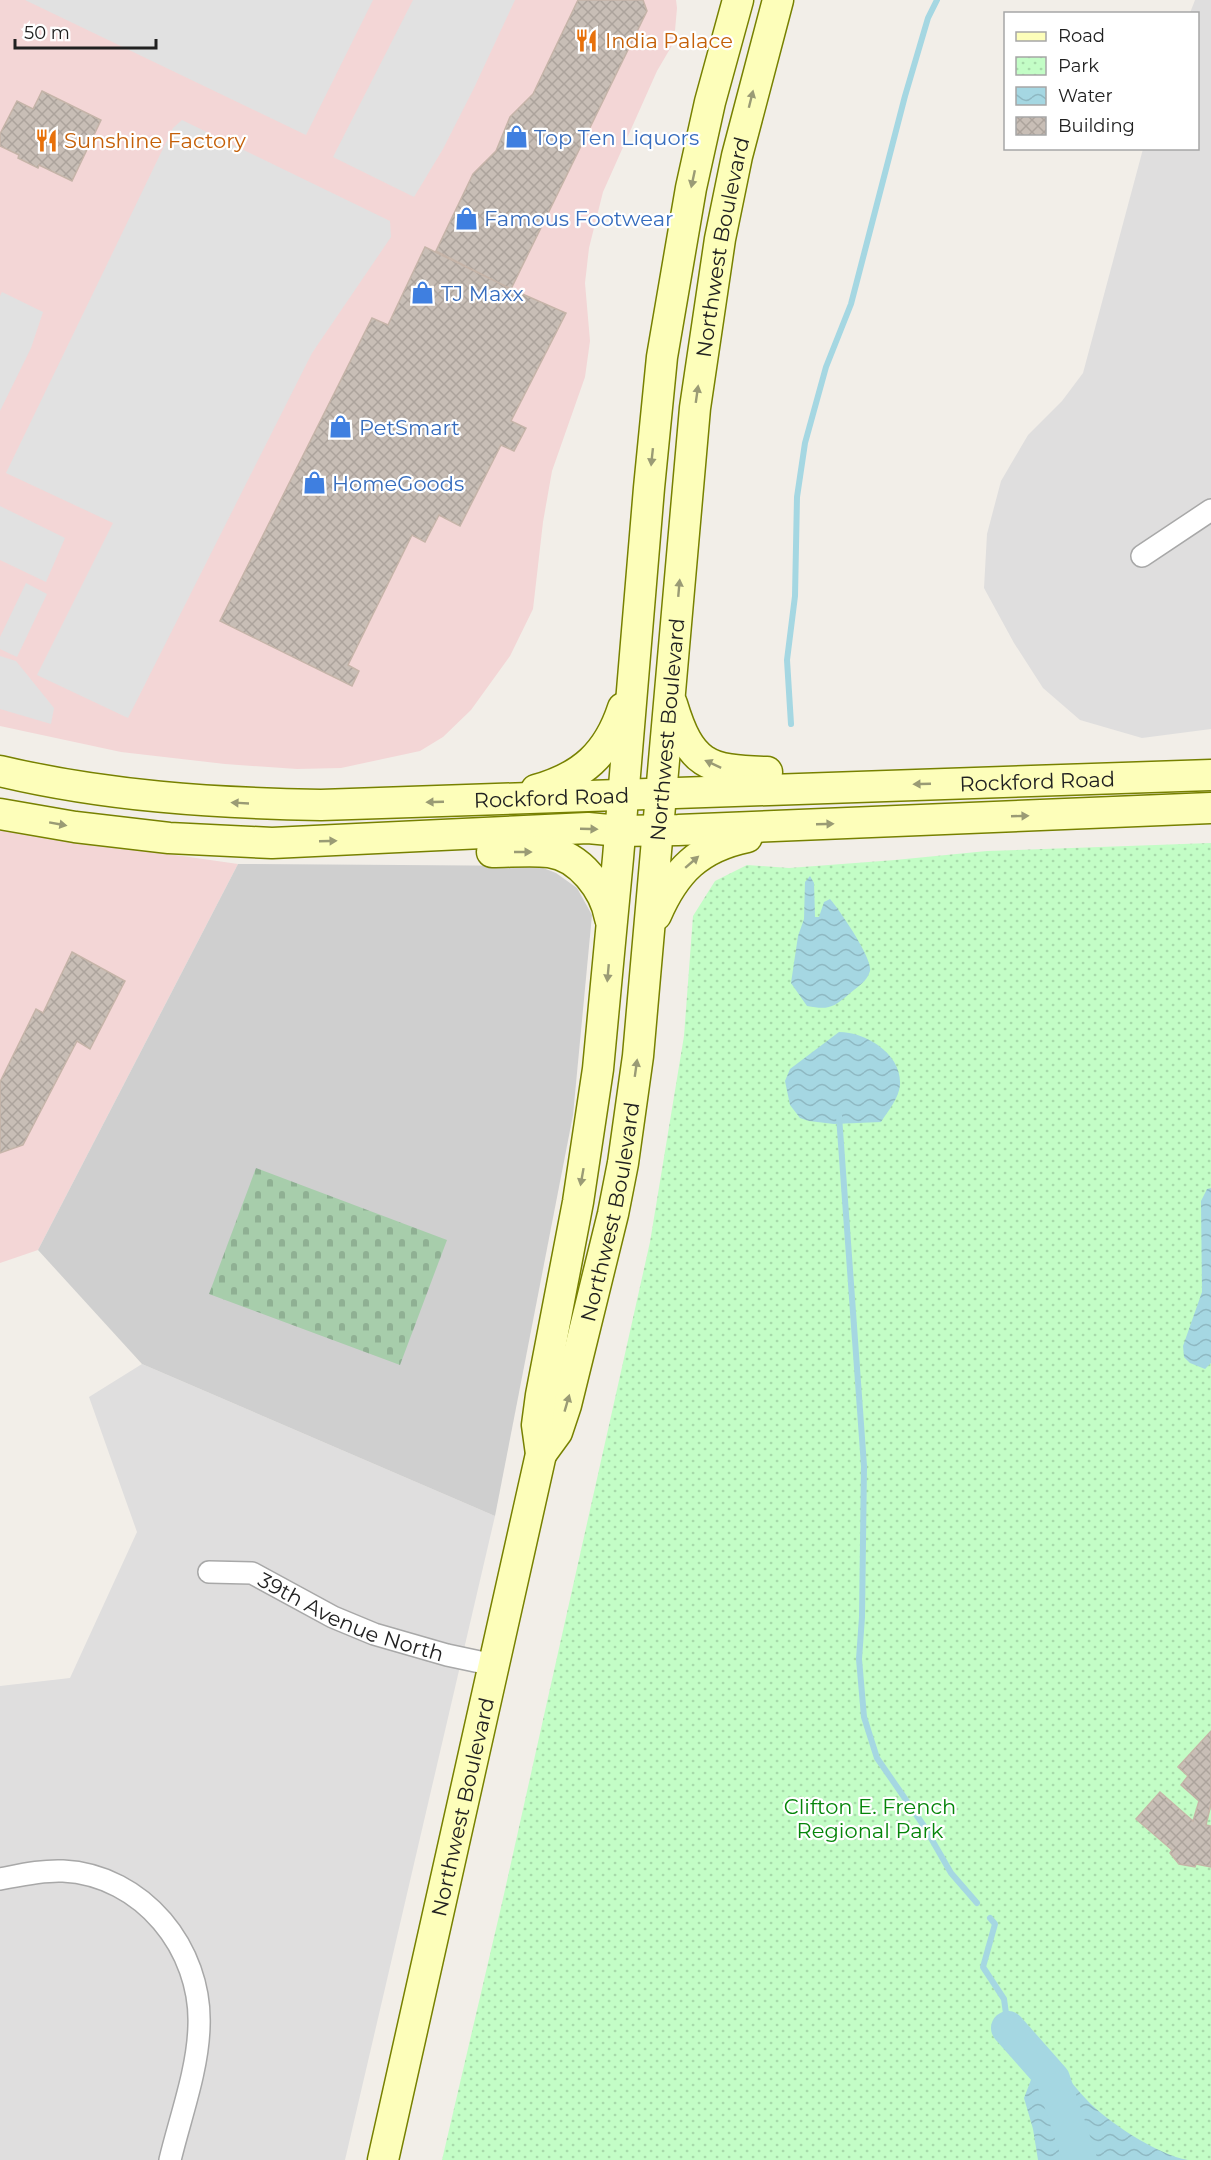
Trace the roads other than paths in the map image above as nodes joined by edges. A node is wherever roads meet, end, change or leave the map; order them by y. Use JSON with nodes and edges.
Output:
{"nodes":[{"id":1,"x":738,"y":0,"type":"edge"},
{"id":2,"x":778,"y":0,"type":"edge"},
{"id":3,"x":1211,"y":510,"type":"edge"},
{"id":4,"x":1142,"y":556,"type":"dead end"},
{"id":5,"x":634,"y":677,"type":"junction"},
{"id":6,"x":669,"y":694,"type":"junction"},
{"id":7,"x":0,"y":771,"type":"edge"},
{"id":8,"x":1211,"y":775,"type":"edge"},
{"id":9,"x":871,"y":786,"type":"junction"},
{"id":10,"x":661,"y":793,"type":"junction"},
{"id":11,"x":623,"y":795,"type":"junction"},
{"id":12,"x":499,"y":799,"type":"junction"},
{"id":13,"x":1211,"y":808,"type":"edge"},
{"id":14,"x":0,"y":814,"type":"edge"},
{"id":15,"x":776,"y":826,"type":"junction"},
{"id":16,"x":658,"y":830,"type":"junction"},
{"id":17,"x":620,"y":831,"type":"junction"},
{"id":18,"x":384,"y":839,"type":"junction"},
{"id":19,"x":650,"y":928,"type":"junction"},
{"id":20,"x":612,"y":930,"type":"junction"},
{"id":21,"x":541,"y":1454,"type":"junction"},
{"id":22,"x":209,"y":1572,"type":"dead end"},
{"id":23,"x":494,"y":1665,"type":"junction"},
{"id":24,"x":0,"y":1879,"type":"edge"},
{"id":25,"x":170,"y":2160,"type":"edge"},
{"id":26,"x":383,"y":2160,"type":"edge"}],
"edges":[{"from":1,"to":5,"type":"main road","name":"Northwest Boulevard","one_way":true},
{"from":6,"to":2,"type":"main road","name":"Northwest Boulevard","one_way":true},
{"from":3,"to":4,"type":"street"},
{"from":5,"to":11,"type":"main road","name":"Northwest Boulevard"},
{"from":5,"to":12,"type":"main road"},
{"from":9,"to":6,"type":"main road","one_way":true},
{"from":6,"to":10,"type":"main road","name":"Northwest Boulevard"},
{"from":12,"to":7,"type":"main road","name":"Rockford Road","one_way":true},
{"from":8,"to":9,"type":"main road","name":"Rockford Road","one_way":true},
{"from":9,"to":10,"type":"main road","name":"Rockford Road"},
{"from":10,"to":11,"type":"main road","name":"Rockford Road"},
{"from":10,"to":16,"type":"main road","name":"Northwest Boulevard"},
{"from":11,"to":12,"type":"main road","name":"Rockford Road"},
{"from":11,"to":17,"type":"main road","name":"Northwest Boulevard"},
{"from":15,"to":13,"type":"main road","name":"Rockford Road","one_way":true},
{"from":14,"to":18,"type":"main road","name":"Rockford Road","one_way":true},
{"from":15,"to":16,"type":"main road","name":"Rockford Road"},
{"from":19,"to":15,"type":"main road","one_way":true},
{"from":16,"to":17,"type":"main road","name":"Rockford Road"},
{"from":16,"to":19,"type":"main road","name":"Northwest Boulevard"},
{"from":18,"to":17,"type":"main road","name":"Rockford Road","one_way":true},
{"from":17,"to":20,"type":"main road","name":"Northwest Boulevard"},
{"from":18,"to":20,"type":"main road","one_way":true},
{"from":21,"to":19,"type":"main road","name":"Northwest Boulevard","one_way":true},
{"from":20,"to":21,"type":"main road","name":"Northwest Boulevard","one_way":true},
{"from":21,"to":23,"type":"main road","name":"Northwest Boulevard"},
{"from":22,"to":23,"type":"street","name":"39th Avenue North"},
{"from":23,"to":26,"type":"main road","name":"Northwest Boulevard"},
{"from":24,"to":25,"type":"street"}]}
